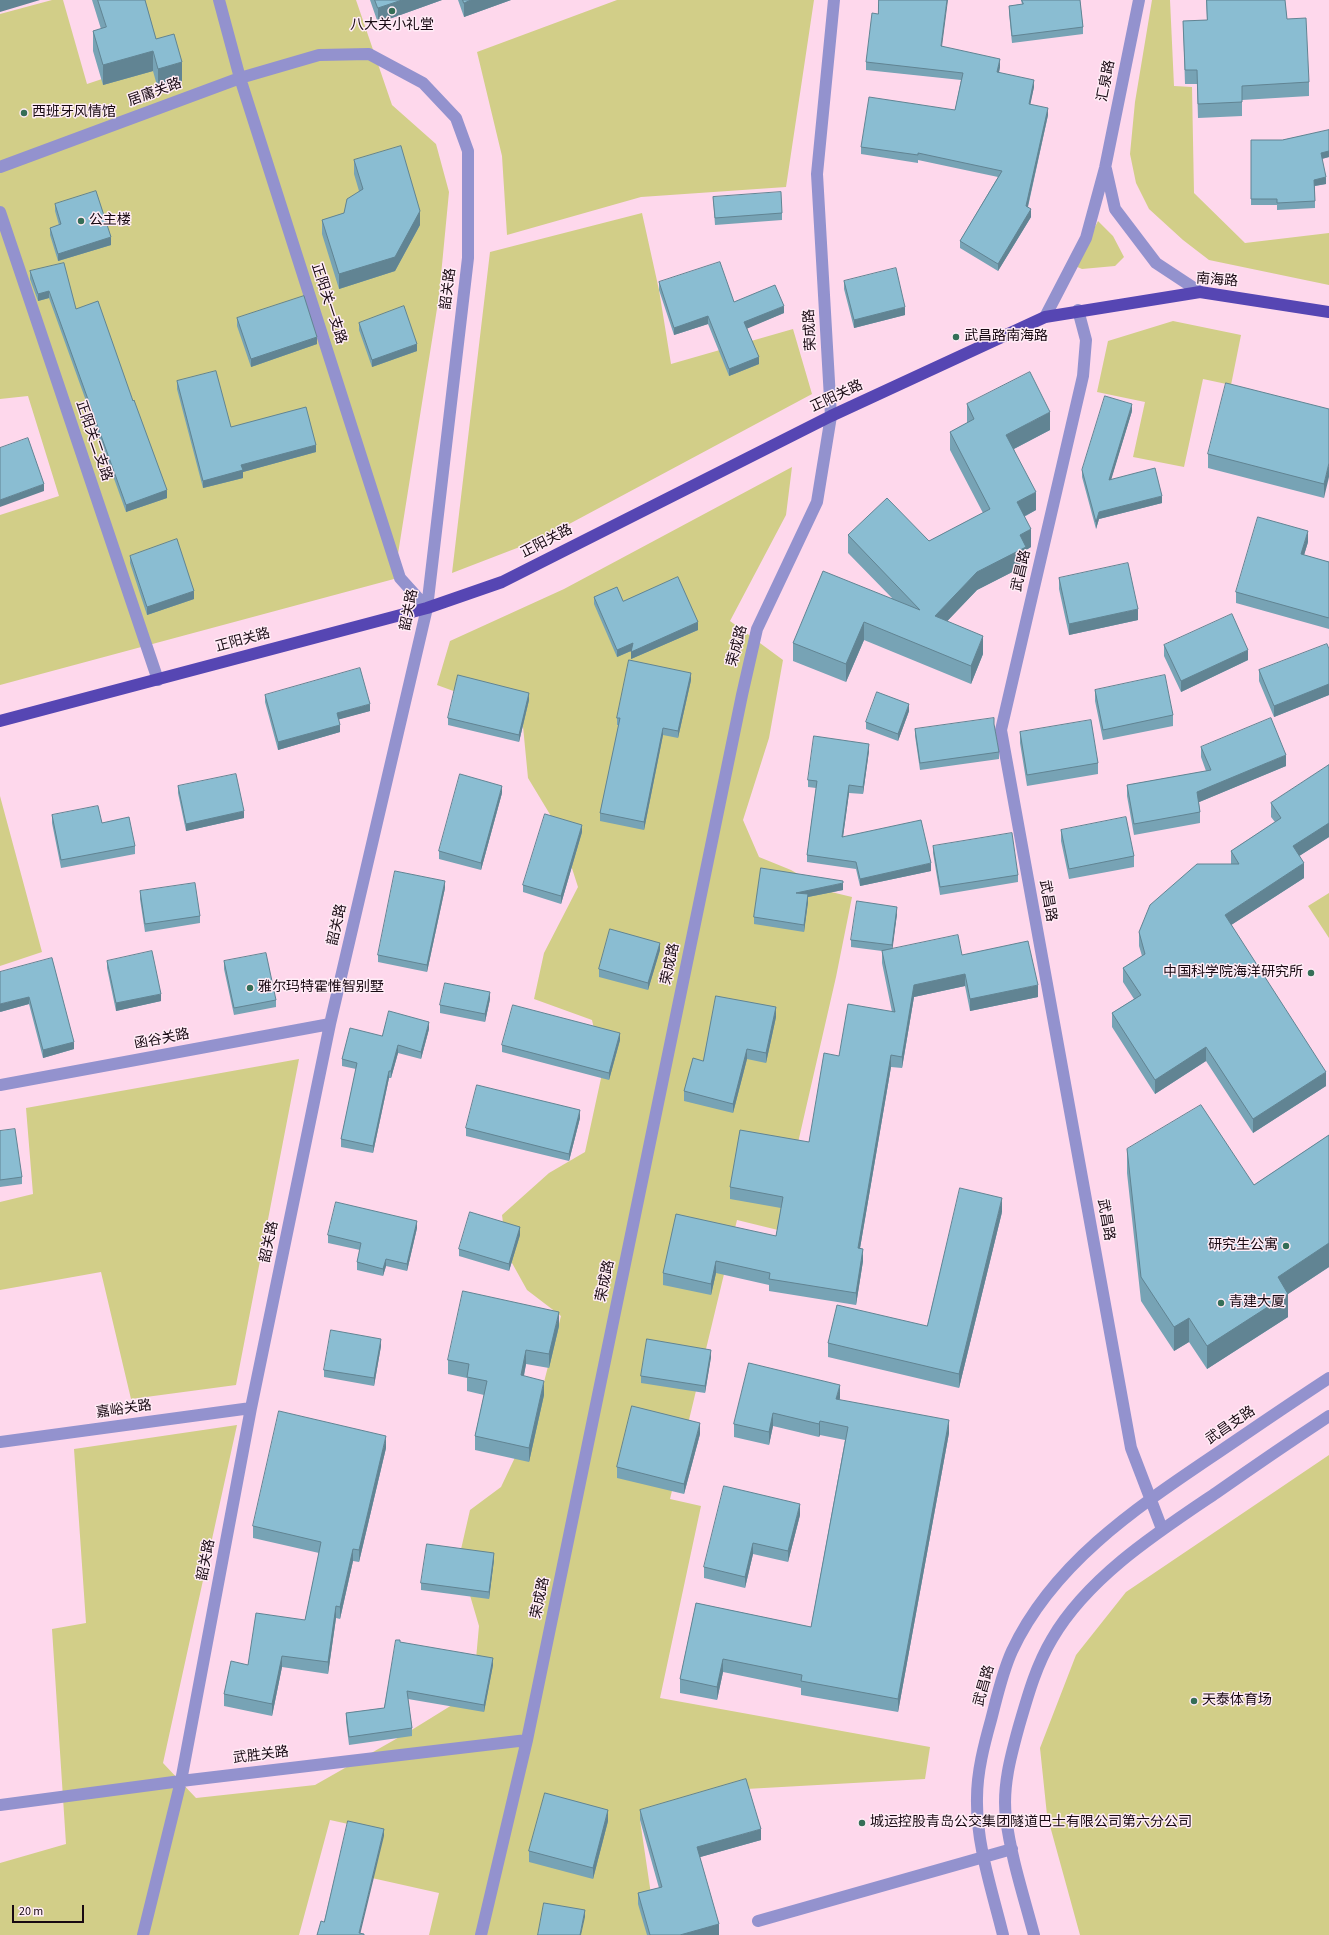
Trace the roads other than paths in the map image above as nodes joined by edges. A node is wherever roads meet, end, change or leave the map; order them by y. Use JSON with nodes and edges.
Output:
{"nodes":[{"id":1,"x":219,"y":0,"type":"edge"},
{"id":2,"x":834,"y":0,"type":"edge"},
{"id":3,"x":1139,"y":0,"type":"edge"},
{"id":4,"x":276,"y":68,"type":"joint"},
{"id":5,"x":240,"y":78,"type":"junction"},
{"id":6,"x":0,"y":167,"type":"edge"},
{"id":7,"x":1105,"y":168,"type":"junction"},
{"id":8,"x":0,"y":212,"type":"edge"},
{"id":9,"x":1200,"y":292,"type":"junction"},
{"id":10,"x":1078,"y":310,"type":"junction"},
{"id":11,"x":1329,"y":312,"type":"edge"},
{"id":12,"x":1045,"y":317,"type":"junction"},
{"id":13,"x":831,"y":416,"type":"junction"},
{"id":14,"x":427,"y":608,"type":"junction"},
{"id":15,"x":158,"y":680,"type":"junction"},
{"id":16,"x":0,"y":721,"type":"edge"},
{"id":17,"x":330,"y":1024,"type":"junction"},
{"id":18,"x":0,"y":1085,"type":"edge"},
{"id":19,"x":1329,"y":1378,"type":"edge"},
{"id":20,"x":251,"y":1408,"type":"junction"},
{"id":21,"x":1329,"y":1416,"type":"edge"},
{"id":22,"x":0,"y":1442,"type":"edge"},
{"id":23,"x":1150,"y":1498,"type":"junction"},
{"id":24,"x":1162,"y":1529,"type":"junction"},
{"id":25,"x":527,"y":1740,"type":"junction"},
{"id":26,"x":181,"y":1781,"type":"junction"},
{"id":27,"x":0,"y":1805,"type":"edge"},
{"id":28,"x":1012,"y":1849,"type":"junction"},
{"id":29,"x":983,"y":1857,"type":"junction"},
{"id":30,"x":758,"y":1921,"type":"dead end"},
{"id":31,"x":143,"y":1935,"type":"edge"},
{"id":32,"x":481,"y":1935,"type":"edge"},
{"id":33,"x":1003,"y":1935,"type":"edge"},
{"id":34,"x":1034,"y":1935,"type":"edge"}],
"edges":[{"from":1,"to":5,"type":"street","name":"正阳关一支路"},
{"from":2,"to":13,"type":"street","name":"荣成路"},
{"from":3,"to":7,"type":"street","name":"汇泉路"},
{"from":4,"to":5,"type":"street","name":"居庸关路"},
{"from":4,"to":14,"type":"street","name":"韶关路"},
{"from":5,"to":6,"type":"street","name":"居庸关路"},
{"from":5,"to":14,"type":"street","name":"正阳关一支路"},
{"from":7,"to":9,"type":"street"},
{"from":7,"to":12,"type":"street","name":"汇泉路"},
{"from":8,"to":15,"type":"street","name":"正阳关二支路"},
{"from":9,"to":10,"type":"main road","name":"南海路"},
{"from":9,"to":11,"type":"main road","name":"南海路"},
{"from":10,"to":12,"type":"main road","name":"正阳关路"},
{"from":10,"to":23,"type":"street","name":"武昌路"},
{"from":12,"to":13,"type":"main road","name":"正阳关路"},
{"from":13,"to":14,"type":"main road","name":"正阳关路"},
{"from":13,"to":25,"type":"street","name":"荣成路"},
{"from":14,"to":15,"type":"main road","name":"正阳关路"},
{"from":14,"to":17,"type":"street","name":"韶关路"},
{"from":15,"to":16,"type":"main road","name":"正阳关路"},
{"from":17,"to":18,"type":"street","name":"函谷关路"},
{"from":17,"to":20,"type":"street","name":"韶关路"},
{"from":19,"to":23,"type":"street","name":"武昌支路"},
{"from":20,"to":22,"type":"street","name":"嘉峪关路"},
{"from":20,"to":26,"type":"street","name":"韶关路"},
{"from":21,"to":24,"type":"street"},
{"from":23,"to":24,"type":"street","name":"武昌路"},
{"from":23,"to":29,"type":"street","name":"武昌路"},
{"from":24,"to":28,"type":"street"},
{"from":25,"to":26,"type":"street","name":"武胜关路"},
{"from":25,"to":32,"type":"street","name":"荣成路"},
{"from":26,"to":27,"type":"street","name":"武胜关路"},
{"from":26,"to":31,"type":"street","name":"韶关路"},
{"from":28,"to":29,"type":"street"},
{"from":28,"to":34,"type":"street"},
{"from":29,"to":30,"type":"street"},
{"from":29,"to":33,"type":"street","name":"武昌路"}]}
